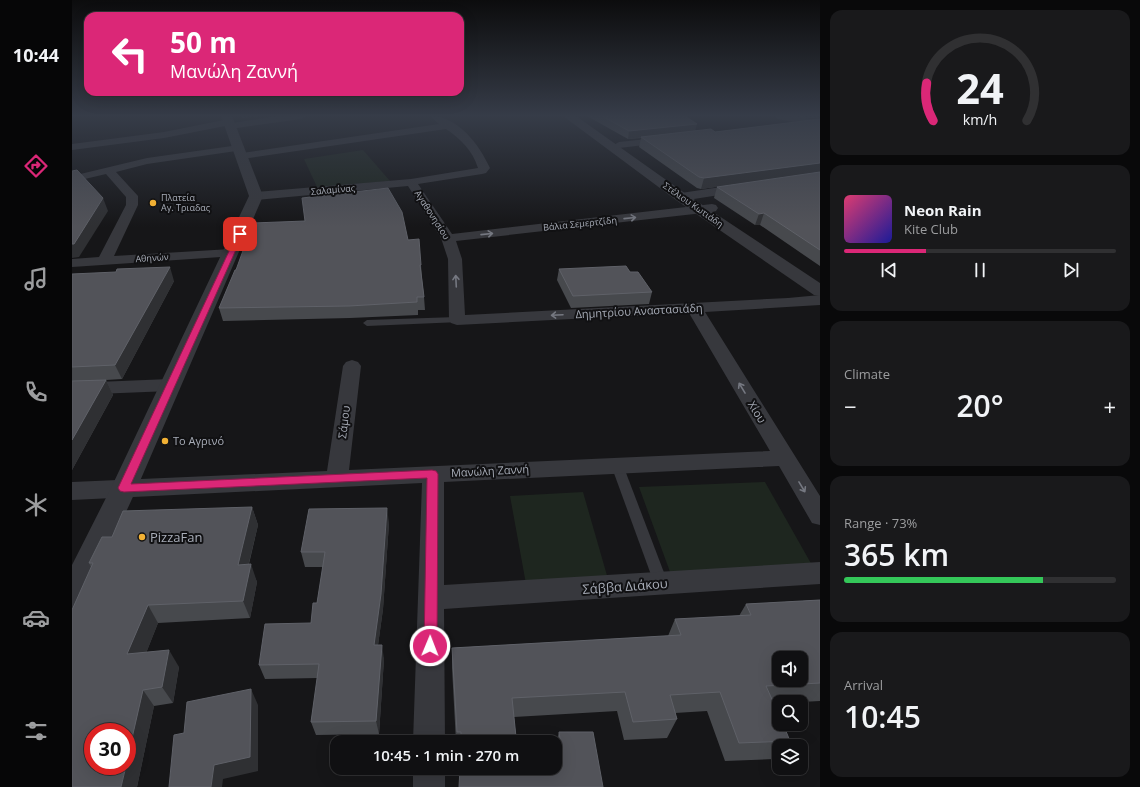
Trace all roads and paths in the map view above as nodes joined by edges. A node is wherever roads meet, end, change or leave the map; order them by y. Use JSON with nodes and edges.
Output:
{"nodes":[{"id":1,"x":240,"y":152,"type":"edge"},
{"id":2,"x":232,"y":153,"type":"edge"},
{"id":3,"x":477,"y":153,"type":"edge"},
{"id":4,"x":623,"y":153,"type":"edge"},
{"id":5,"x":630,"y":153,"type":"edge"},
{"id":6,"x":108,"y":170,"type":"junction"},
{"id":7,"x":72,"y":179,"type":"edge"},
{"id":8,"x":411,"y":182,"type":"junction"},
{"id":9,"x":752,"y":187,"type":"edge"},
{"id":10,"x":256,"y":196,"type":"junction"},
{"id":11,"x":687,"y":196,"type":"junction"},
{"id":12,"x":706,"y":209,"type":"junction"},
{"id":13,"x":448,"y":238,"type":"junction"},
{"id":14,"x":231,"y":253,"type":"junction"},
{"id":15,"x":104,"y":261,"type":"junction"},
{"id":16,"x":72,"y":263,"type":"edge"},
{"id":17,"x":820,"y":280,"type":"edge"},
{"id":18,"x":820,"y":291,"type":"edge"},
{"id":19,"x":820,"y":300,"type":"edge"},
{"id":20,"x":694,"y":308,"type":"junction"},
{"id":21,"x":458,"y":320,"type":"junction"},
{"id":22,"x":367,"y":323,"type":"dead end"},
{"id":23,"x":352,"y":366,"type":"dead end"},
{"id":24,"x":170,"y":385,"type":"junction"},
{"id":25,"x":72,"y":389,"type":"edge"},
{"id":26,"x":784,"y":458,"type":"junction"},
{"id":27,"x":617,"y":465,"type":"junction"},
{"id":28,"x":432,"y":474,"type":"junction"},
{"id":29,"x":338,"y":478,"type":"junction"},
{"id":30,"x":124,"y":488,"type":"junction"},
{"id":31,"x":72,"y":491,"type":"edge"},
{"id":32,"x":820,"y":516,"type":"edge"},
{"id":33,"x":820,"y":573,"type":"edge"},
{"id":34,"x":661,"y":583,"type":"junction"},
{"id":35,"x":72,"y":596,"type":"edge"},
{"id":36,"x":431,"y":598,"type":"junction"},
{"id":37,"x":429,"y":735,"type":"edge"},
{"id":38,"x":429,"y":775,"type":"edge"},
{"id":39,"x":429,"y":787,"type":"edge"}],
"edges":[{"from":1,"to":10,"type":"street"},
{"from":2,"to":6,"type":"street"},
{"from":3,"to":8,"type":"street","name":"Σαλαμίνας"},
{"from":4,"to":11,"type":"street","name":"Στέλιου Κωτιάδη"},
{"from":5,"to":11,"type":"street","name":"Στέλιου Κωτιάδη"},
{"from":6,"to":7,"type":"street"},
{"from":6,"to":15,"type":"street"},
{"from":8,"to":10,"type":"street","name":"Σαλαμίνας"},
{"from":8,"to":13,"type":"street","name":"Αγαθονησίου"},
{"from":9,"to":11,"type":"street"},
{"from":10,"to":14,"type":"street"},
{"from":11,"to":12,"type":"street","name":"Στέλιου Κωτιάδη"},
{"from":13,"to":12,"type":"street","name":"Βάλια Σεμερτζίδη","one_way":true},
{"from":12,"to":17,"type":"street","name":"Στέλιου Κωτιάδη"},
{"from":12,"to":18,"type":"street","name":"Στέλιου Κωτιάδη"},
{"from":21,"to":13,"type":"street","name":"Αγαθονησίου","one_way":true},
{"from":14,"to":15,"type":"street","name":"Αθηνών"},
{"from":14,"to":24,"type":"street"},
{"from":15,"to":16,"type":"street","name":"Αθηνών"},
{"from":19,"to":20,"type":"street","name":"Δημητρίου Αναστασιάδη"},
{"from":20,"to":21,"type":"street","name":"Δημητρίου Αναστασιάδη","one_way":true},
{"from":26,"to":20,"type":"street","name":"Χίου","one_way":true},
{"from":21,"to":22,"type":"lane"},
{"from":23,"to":29,"type":"street","name":"Σάμου"},
{"from":24,"to":25,"type":"street"},
{"from":24,"to":30,"type":"street"},
{"from":26,"to":27,"type":"street","name":"Μανώλη Ζαννή"},
{"from":26,"to":32,"type":"street","name":"Χίου","one_way":true},
{"from":27,"to":28,"type":"street","name":"Μανώλη Ζαννή"},
{"from":27,"to":34,"type":"lane"},
{"from":28,"to":29,"type":"street","name":"Μανώλη Ζαννή"},
{"from":28,"to":36,"type":"street"},
{"from":29,"to":30,"type":"street","name":"Μανώλη Ζαννή"},
{"from":30,"to":31,"type":"street","name":"Μανώλη Ζαννή"},
{"from":30,"to":35,"type":"street"},
{"from":33,"to":34,"type":"street","name":"Σάββα Διάκου"},
{"from":34,"to":36,"type":"street","name":"Σάββα Διάκου"},
{"from":36,"to":37,"type":"street"},
{"from":38,"to":39,"type":"street"}]}
